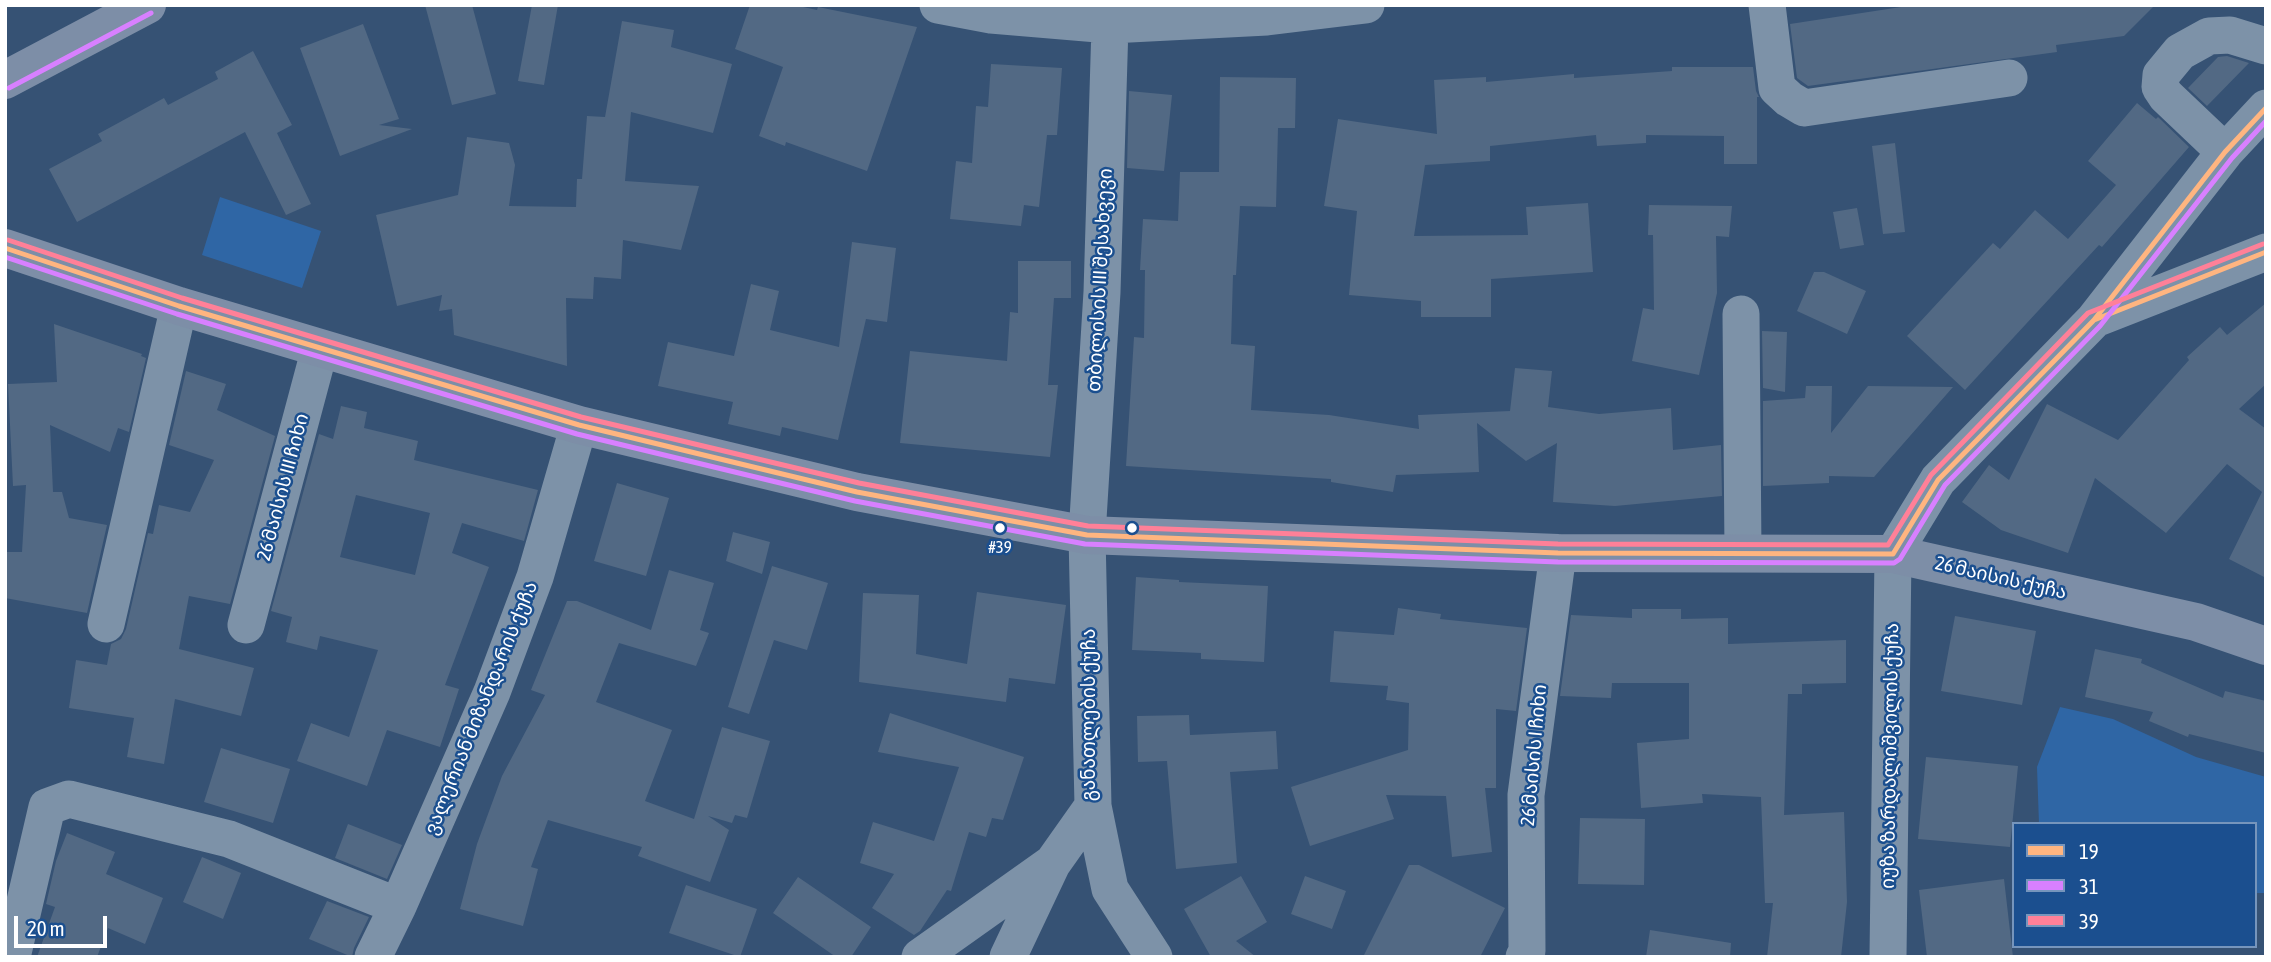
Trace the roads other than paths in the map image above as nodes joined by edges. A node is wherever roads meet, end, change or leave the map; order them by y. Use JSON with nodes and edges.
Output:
{"nodes":[{"id":1,"x":147,"y":5,"type":"edge"},
{"id":2,"x":938,"y":5,"type":"edge"},
{"id":3,"x":1366,"y":5,"type":"edge"},
{"id":4,"x":1767,"y":5,"type":"edge"},
{"id":5,"x":1266,"y":11,"type":"edge"},
{"id":6,"x":1110,"y":25,"type":"junction"},
{"id":7,"x":2266,"y":46,"type":"edge"},
{"id":8,"x":2009,"y":78,"type":"dead end"},
{"id":9,"x":5,"y":80,"type":"edge"},
{"id":10,"x":2266,"y":108,"type":"edge"},
{"id":11,"x":2225,"y":152,"type":"junction"},
{"id":12,"x":5,"y":247,"type":"edge"},
{"id":13,"x":2266,"y":252,"type":"edge"},
{"id":14,"x":179,"y":306,"type":"junction"},
{"id":15,"x":1741,"y":314,"type":"dead end"},
{"id":16,"x":2094,"y":320,"type":"junction"},
{"id":17,"x":320,"y":348,"type":"junction"},
{"id":18,"x":579,"y":425,"type":"junction"},
{"id":19,"x":1087,"y":535,"type":"junction"},
{"id":20,"x":1558,"y":553,"type":"junction"},
{"id":21,"x":1743,"y":553,"type":"junction"},
{"id":22,"x":1893,"y":554,"type":"junction"},
{"id":23,"x":106,"y":624,"type":"dead end"},
{"id":24,"x":246,"y":625,"type":"dead end"},
{"id":25,"x":2266,"y":646,"type":"edge"},
{"id":26,"x":1093,"y":806,"type":"junction"},
{"id":27,"x":1052,"y":864,"type":"junction"},
{"id":28,"x":398,"y":906,"type":"junction"},
{"id":29,"x":12,"y":957,"type":"edge"},
{"id":30,"x":373,"y":957,"type":"edge"},
{"id":31,"x":920,"y":957,"type":"edge"},
{"id":32,"x":1008,"y":957,"type":"edge"},
{"id":33,"x":1154,"y":957,"type":"edge"},
{"id":34,"x":1524,"y":957,"type":"edge"},
{"id":35,"x":1888,"y":957,"type":"edge"}],
"edges":[{"from":1,"to":9,"type":"main road"},
{"from":2,"to":6,"type":"street"},
{"from":3,"to":5,"type":"street"},
{"from":4,"to":8,"type":"street"},
{"from":5,"to":6,"type":"street"},
{"from":6,"to":19,"type":"street","name":"თბილისის III შესახვევი"},
{"from":7,"to":11,"type":"street"},
{"from":10,"to":11,"type":"street"},
{"from":11,"to":16,"type":"street"},
{"from":12,"to":14,"type":"main road","name":"26 მაისის ქუჩა"},
{"from":13,"to":16,"type":"street"},
{"from":14,"to":17,"type":"main road","name":"26 მაისის ქუჩა"},
{"from":14,"to":23,"type":"street"},
{"from":15,"to":21,"type":"street"},
{"from":16,"to":22,"type":"street"},
{"from":17,"to":18,"type":"main road","name":"26 მაისის ქუჩა"},
{"from":17,"to":24,"type":"street","name":"26 მაისის III ჩიხი"},
{"from":18,"to":19,"type":"main road","name":"26 მაისის ქუჩა"},
{"from":18,"to":28,"type":"street","name":"ვალერიან მიზანდარის ქუჩა"},
{"from":19,"to":20,"type":"main road","name":"26 მაისის ქუჩა"},
{"from":19,"to":26,"type":"street","name":"განათლების ქუჩა"},
{"from":20,"to":21,"type":"main road","name":"26 მაისის ქუჩა"},
{"from":20,"to":34,"type":"street","name":"26 მაისის I ჩიხი"},
{"from":21,"to":22,"type":"main road","name":"26 მაისის ქუჩა"},
{"from":22,"to":25,"type":"main road","name":"26 მაისის ქუჩა"},
{"from":22,"to":35,"type":"street","name":"იუზა ზარდალიშვილის ქუჩა"},
{"from":26,"to":27,"type":"street","name":"განათლების ქუჩა"},
{"from":26,"to":33,"type":"street"},
{"from":27,"to":31,"type":"street"},
{"from":27,"to":32,"type":"street","name":"განათლების ქუჩა"},
{"from":28,"to":29,"type":"street"},
{"from":28,"to":30,"type":"street","name":"ვალერიან მიზანდარის ქუჩა"}]}
